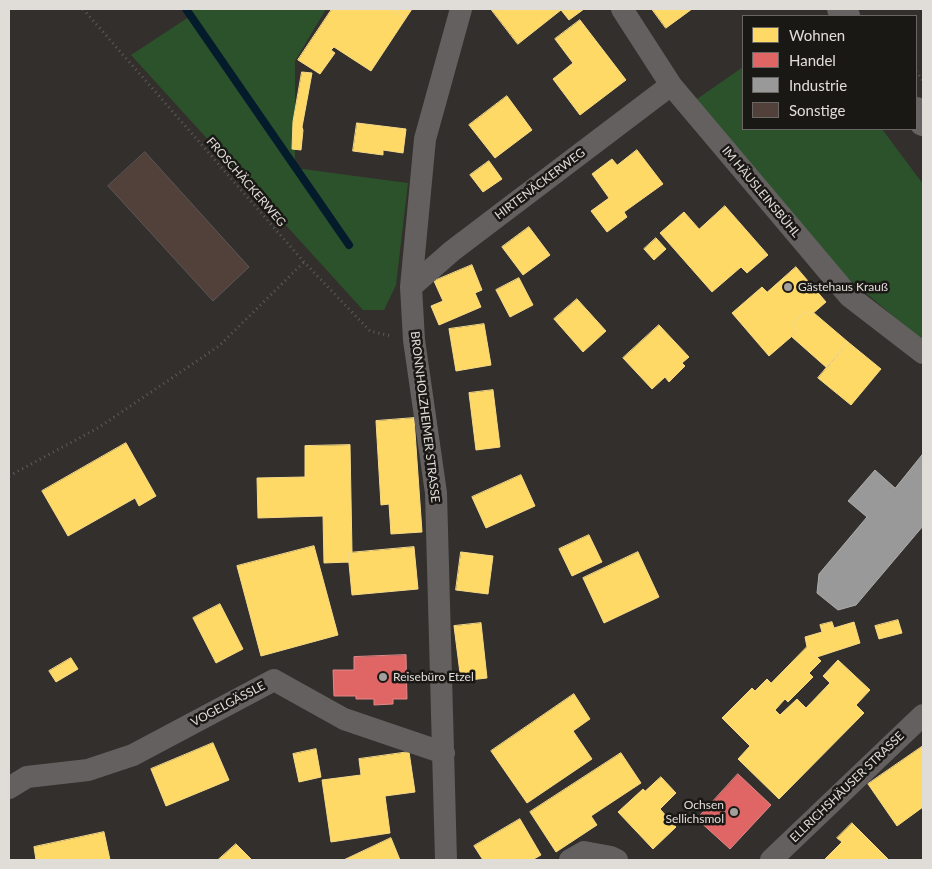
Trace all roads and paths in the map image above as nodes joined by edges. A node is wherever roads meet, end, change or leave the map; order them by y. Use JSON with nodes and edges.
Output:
{"nodes":[{"id":1,"x":83,"y":9,"type":"edge"},
{"id":2,"x":461,"y":9,"type":"edge"},
{"id":3,"x":622,"y":9,"type":"edge"},
{"id":4,"x":672,"y":85,"type":"junction"},
{"id":5,"x":304,"y":262,"type":"junction"},
{"id":6,"x":411,"y":287,"type":"junction"},
{"id":7,"x":414,"y":340,"type":"junction"},
{"id":8,"x":923,"y":353,"type":"edge"},
{"id":9,"x":9,"y":476,"type":"edge"},
{"id":10,"x":923,"y":715,"type":"edge"},
{"id":11,"x":444,"y":753,"type":"junction"},
{"id":12,"x":9,"y":788,"type":"edge"},
{"id":13,"x":446,"y":860,"type":"edge"},
{"id":14,"x":570,"y":860,"type":"edge"},
{"id":15,"x":616,"y":860,"type":"edge"},
{"id":16,"x":771,"y":860,"type":"edge"}],
"edges":[{"from":1,"to":5,"type":"path","name":"FROSCHÄCKERWEG"},
{"from":2,"to":6,"type":"street","name":"BRONNHOLZHEIMER STRASSE"},
{"from":3,"to":4,"type":"street","name":"IM HÄUSLEINSBÜHL"},
{"from":4,"to":6,"type":"street","name":"HIRTENÄCKERWEG"},
{"from":4,"to":8,"type":"street","name":"IM HÄUSLEINSBÜHL"},
{"from":5,"to":7,"type":"path","name":"FROSCHÄCKERWEG"},
{"from":5,"to":9,"type":"path"},
{"from":6,"to":7,"type":"street","name":"BRONNHOLZHEIMER STRASSE"},
{"from":7,"to":11,"type":"street","name":"BRONNHOLZHEIMER STRASSE"},
{"from":10,"to":16,"type":"street","name":"ELLRICHSHÄUSER STRASSE"},
{"from":11,"to":12,"type":"street","name":"VOGELGÄSSLE"},
{"from":11,"to":13,"type":"street","name":"BRONNHOLZHEIMER STRASSE"},
{"from":14,"to":15,"type":"street"}]}
